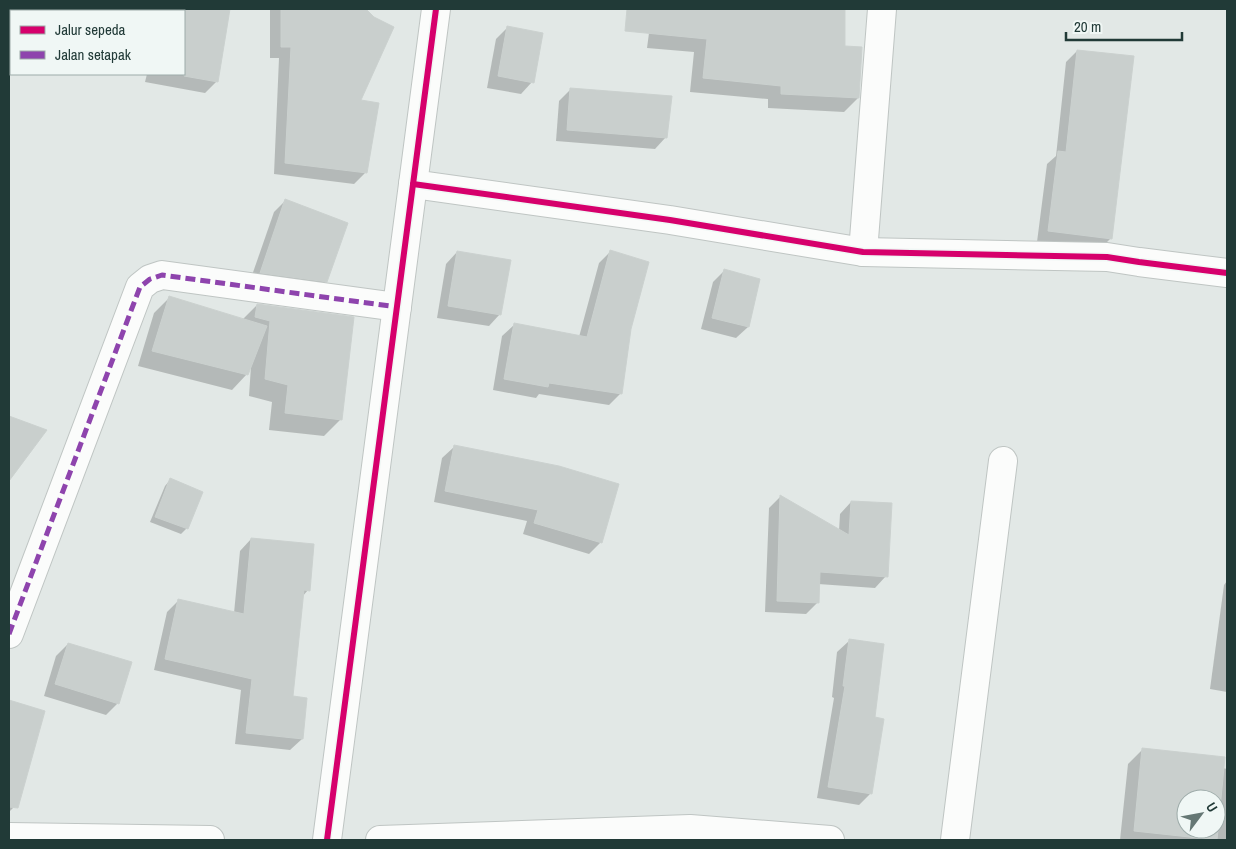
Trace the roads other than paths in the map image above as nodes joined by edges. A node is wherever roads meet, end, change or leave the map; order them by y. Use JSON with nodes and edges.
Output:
{"nodes":[{"id":1,"x":436,"y":9,"type":"edge"},
{"id":2,"x":882,"y":9,"type":"edge"},
{"id":3,"x":414,"y":184,"type":"junction"},
{"id":4,"x":864,"y":252,"type":"junction"},
{"id":5,"x":1227,"y":272,"type":"edge"},
{"id":6,"x":397,"y":306,"type":"junction"},
{"id":7,"x":1003,"y":461,"type":"dead end"},
{"id":8,"x":9,"y":634,"type":"edge"},
{"id":9,"x":9,"y":837,"type":"edge"},
{"id":10,"x":210,"y":840,"type":"edge"},
{"id":11,"x":327,"y":840,"type":"edge"},
{"id":12,"x":380,"y":840,"type":"edge"},
{"id":13,"x":830,"y":840,"type":"edge"},
{"id":14,"x":955,"y":840,"type":"edge"}],
"edges":[{"from":1,"to":3,"type":"street"},
{"from":2,"to":4,"type":"street"},
{"from":3,"to":4,"type":"street"},
{"from":3,"to":6,"type":"street"},
{"from":4,"to":5,"type":"street"},
{"from":6,"to":8,"type":"street"},
{"from":6,"to":11,"type":"street"},
{"from":7,"to":14,"type":"street"},
{"from":9,"to":10,"type":"street"},
{"from":12,"to":13,"type":"street"}]}
